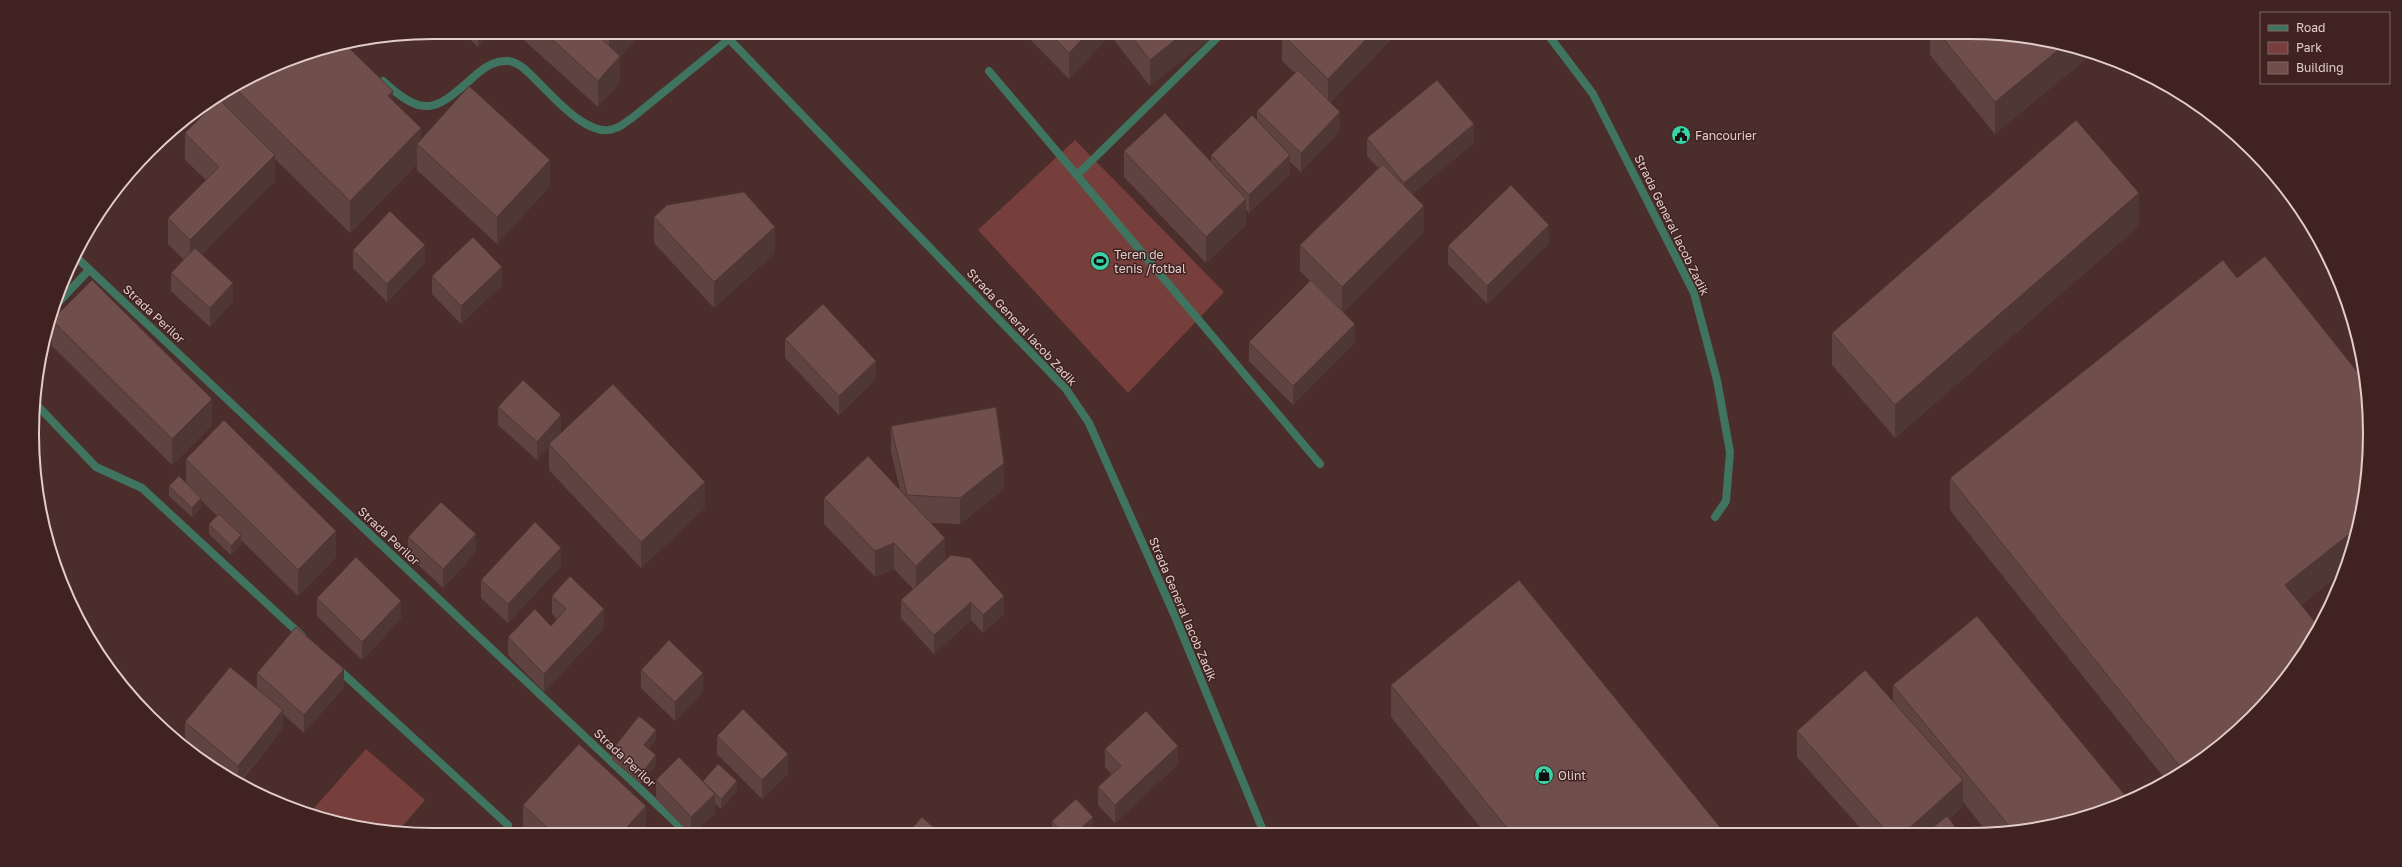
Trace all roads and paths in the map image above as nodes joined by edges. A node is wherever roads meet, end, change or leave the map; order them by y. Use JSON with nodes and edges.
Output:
{"nodes":[{"id":1,"x":723,"y":39,"type":"edge"},
{"id":2,"x":732,"y":39,"type":"edge"},
{"id":3,"x":1216,"y":39,"type":"edge"},
{"id":4,"x":1551,"y":39,"type":"edge"},
{"id":5,"x":989,"y":71,"type":"dead end"},
{"id":6,"x":377,"y":76,"type":"edge"},
{"id":7,"x":1077,"y":175,"type":"junction"},
{"id":8,"x":79,"y":260,"type":"edge"},
{"id":9,"x":89,"y":270,"type":"junction"},
{"id":10,"x":64,"y":296,"type":"edge"},
{"id":11,"x":40,"y":408,"type":"edge"},
{"id":12,"x":1320,"y":464,"type":"dead end"},
{"id":13,"x":1715,"y":516,"type":"dead end"},
{"id":14,"x":310,"y":643,"type":"edge"},
{"id":15,"x":328,"y":659,"type":"edge"},
{"id":16,"x":508,"y":825,"type":"dead end"},
{"id":17,"x":682,"y":828,"type":"edge"},
{"id":18,"x":1262,"y":828,"type":"edge"}],
"edges":[{"from":1,"to":6,"type":"street"},
{"from":2,"to":18,"type":"street","name":"Strada General Iacob Zadik"},
{"from":3,"to":7,"type":"street"},
{"from":4,"to":13,"type":"street","name":"Strada General Iacob Zadik"},
{"from":5,"to":7,"type":"street"},
{"from":7,"to":12,"type":"street"},
{"from":8,"to":9,"type":"street","name":"Strada Perilor"},
{"from":9,"to":10,"type":"street"},
{"from":9,"to":17,"type":"street","name":"Strada Perilor"},
{"from":11,"to":14,"type":"street"},
{"from":15,"to":16,"type":"street"}]}
